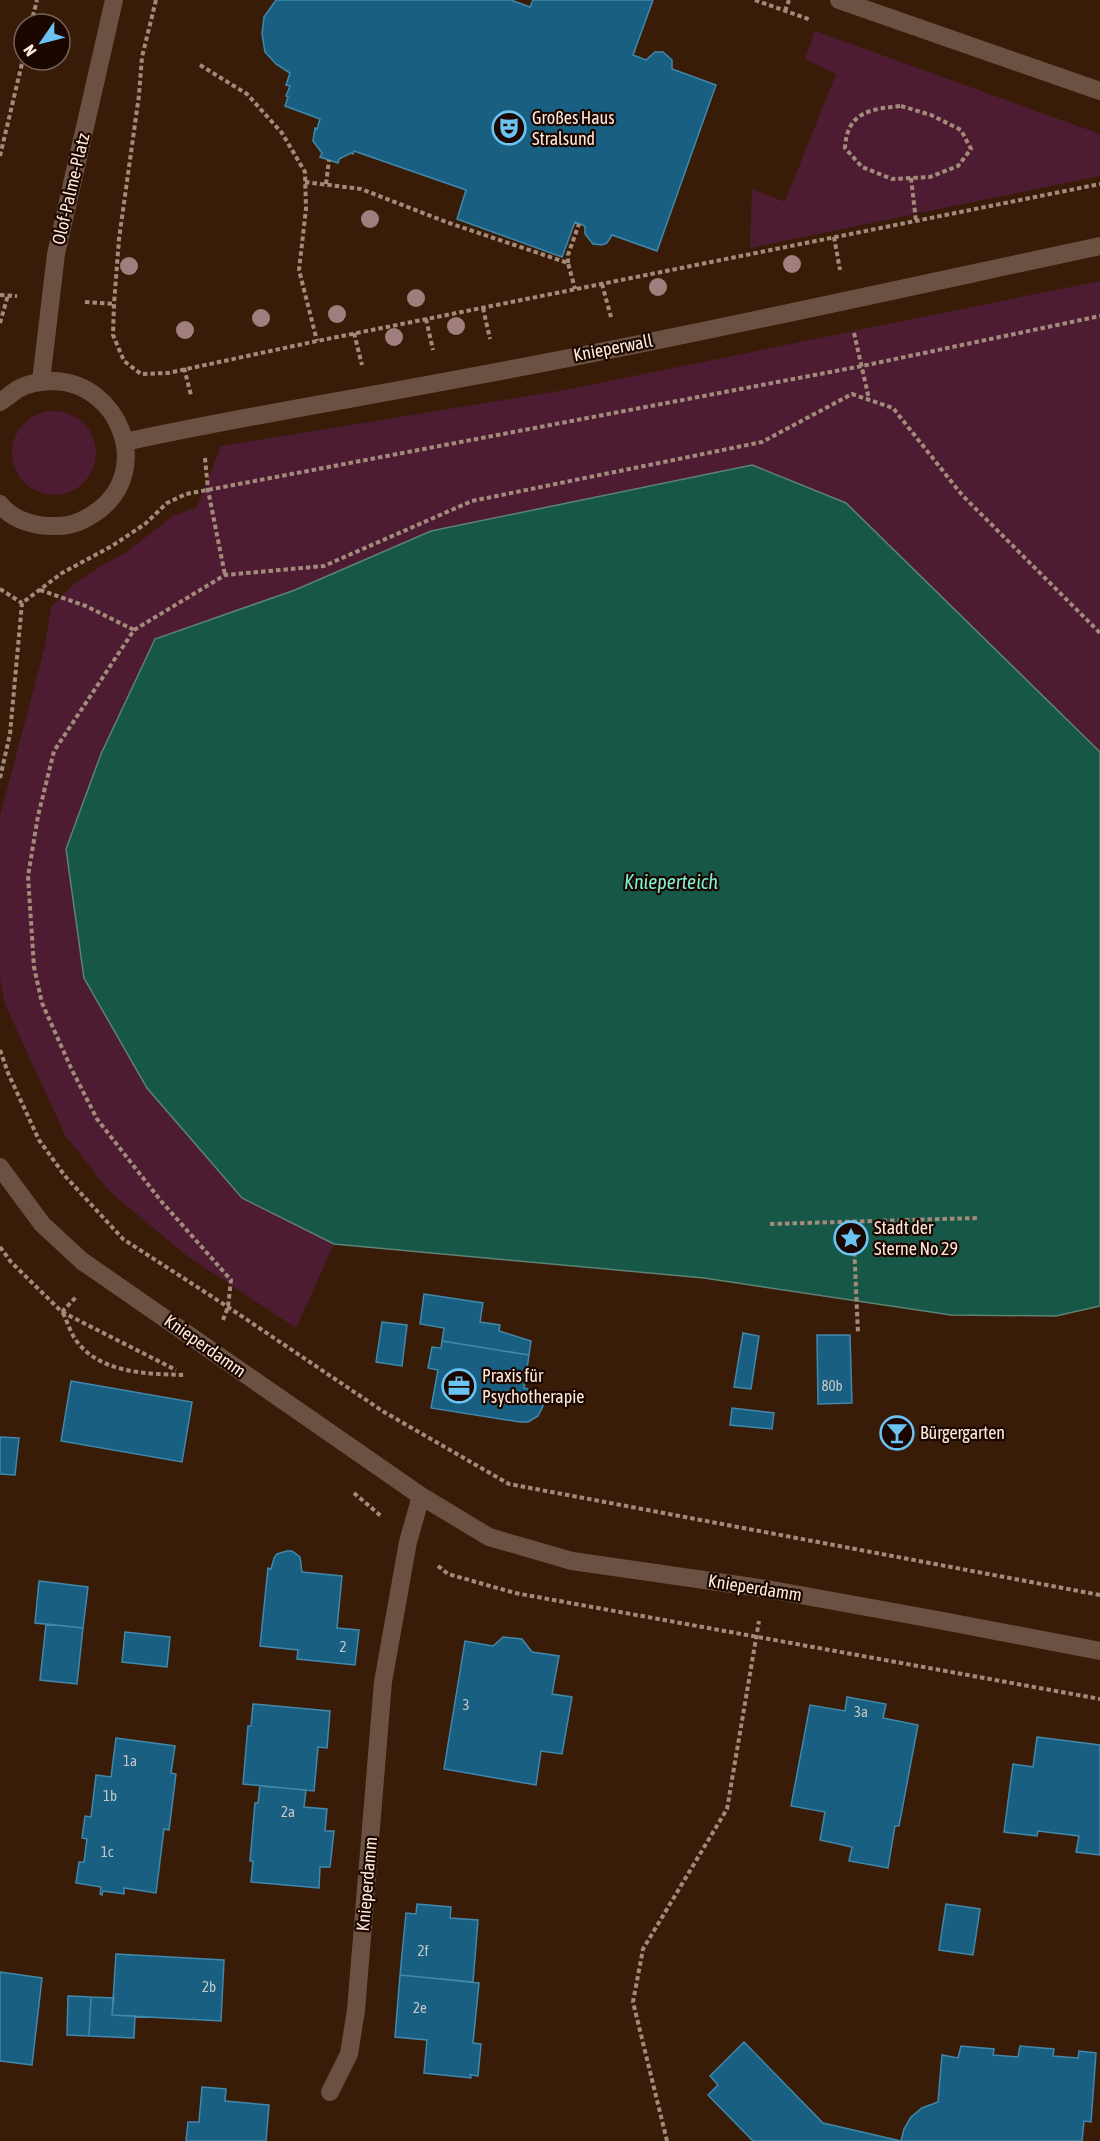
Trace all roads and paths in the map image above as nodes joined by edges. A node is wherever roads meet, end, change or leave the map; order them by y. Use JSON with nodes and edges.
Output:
{"nodes":[{"id":1,"x":114,"y":0,"type":"edge"},
{"id":2,"x":156,"y":0,"type":"edge"},
{"id":3,"x":755,"y":0,"type":"edge"},
{"id":4,"x":789,"y":0,"type":"edge"},
{"id":5,"x":839,"y":0,"type":"edge"},
{"id":6,"x":200,"y":65,"type":"dead end"},
{"id":7,"x":20,"y":72,"type":"edge"},
{"id":8,"x":1100,"y":92,"type":"edge"},
{"id":9,"x":0,"y":156,"type":"edge"},
{"id":10,"x":329,"y":160,"type":"dead end"},
{"id":11,"x":911,"y":178,"type":"junction"},
{"id":12,"x":305,"y":182,"type":"junction"},
{"id":13,"x":326,"y":184,"type":"junction"},
{"id":14,"x":1100,"y":184,"type":"edge"},
{"id":15,"x":916,"y":220,"type":"junction"},
{"id":16,"x":579,"y":224,"type":"dead end"},
{"id":17,"x":1100,"y":246,"type":"edge"},
{"id":18,"x":568,"y":263,"type":"junction"},
{"id":19,"x":575,"y":289,"type":"junction"},
{"id":20,"x":8,"y":296,"type":"dead end"},
{"id":21,"x":1100,"y":316,"type":"edge"},
{"id":22,"x":0,"y":323,"type":"edge"},
{"id":23,"x":317,"y":341,"type":"junction"},
{"id":24,"x":41,"y":381,"type":"junction"},
{"id":25,"x":0,"y":402,"type":"edge"},
{"id":26,"x":125,"y":442,"type":"junction"},
{"id":27,"x":208,"y":490,"type":"junction"},
{"id":28,"x":1,"y":509,"type":"edge"},
{"id":29,"x":225,"y":576,"type":"junction"},
{"id":30,"x":0,"y":589,"type":"edge"},
{"id":31,"x":39,"y":590,"type":"junction"},
{"id":32,"x":22,"y":603,"type":"junction"},
{"id":33,"x":134,"y":630,"type":"junction"},
{"id":34,"x":1100,"y":633,"type":"edge"},
{"id":35,"x":0,"y":778,"type":"edge"},
{"id":36,"x":0,"y":1050,"type":"edge"},
{"id":37,"x":2,"y":1174,"type":"edge"},
{"id":38,"x":977,"y":1218,"type":"dead end"},
{"id":39,"x":853,"y":1222,"type":"junction"},
{"id":40,"x":770,"y":1224,"type":"dead end"},
{"id":41,"x":0,"y":1246,"type":"edge"},
{"id":42,"x":228,"y":1307,"type":"junction"},
{"id":43,"x":62,"y":1312,"type":"junction"},
{"id":44,"x":858,"y":1333,"type":"dead end"},
{"id":45,"x":211,"y":1350,"type":"junction"},
{"id":46,"x":421,"y":1496,"type":"junction"},
{"id":47,"x":767,"y":1589,"type":"junction"},
{"id":48,"x":1100,"y":1595,"type":"edge"},
{"id":49,"x":1100,"y":1652,"type":"edge"},
{"id":50,"x":330,"y":2092,"type":"dead end"},
{"id":51,"x":667,"y":2141,"type":"edge"}],
"edges":[{"from":1,"to":24,"type":"street","name":"Olof-Palme-Platz"},
{"from":2,"to":23,"type":"path"},
{"from":3,"to":4,"type":"path"},
{"from":5,"to":8,"type":"street"},
{"from":6,"to":12,"type":"path"},
{"from":7,"to":9,"type":"path"},
{"from":10,"to":13,"type":"path"},
{"from":11,"to":11,"type":"path"},
{"from":11,"to":15,"type":"path"},
{"from":12,"to":13,"type":"path"},
{"from":12,"to":23,"type":"path"},
{"from":13,"to":18,"type":"path"},
{"from":14,"to":15,"type":"path"},
{"from":15,"to":19,"type":"path"},
{"from":16,"to":18,"type":"path"},
{"from":17,"to":26,"type":"street","name":"Knieperwall"},
{"from":18,"to":19,"type":"path"},
{"from":19,"to":23,"type":"path"},
{"from":20,"to":22,"type":"path"},
{"from":21,"to":27,"type":"path"},
{"from":24,"to":25,"type":"street"},
{"from":24,"to":26,"type":"street"},
{"from":26,"to":28,"type":"street"},
{"from":27,"to":29,"type":"path"},
{"from":27,"to":31,"type":"path"},
{"from":29,"to":33,"type":"path"},
{"from":29,"to":34,"type":"path"},
{"from":30,"to":32,"type":"path"},
{"from":31,"to":32,"type":"path"},
{"from":31,"to":33,"type":"path"},
{"from":32,"to":35,"type":"path"},
{"from":33,"to":42,"type":"path"},
{"from":36,"to":42,"type":"path"},
{"from":37,"to":45,"type":"street","name":"Knieperdamm"},
{"from":38,"to":39,"type":"path"},
{"from":39,"to":40,"type":"path"},
{"from":39,"to":44,"type":"path"},
{"from":41,"to":43,"type":"path"},
{"from":42,"to":45,"type":"path"},
{"from":42,"to":48,"type":"path"},
{"from":43,"to":43,"type":"path"},
{"from":45,"to":46,"type":"street","name":"Knieperdamm"},
{"from":46,"to":47,"type":"street","name":"Knieperdamm"},
{"from":46,"to":50,"type":"street","name":"Knieperdamm"},
{"from":47,"to":49,"type":"street","name":"Knieperdamm"},
{"from":47,"to":51,"type":"path"}]}
